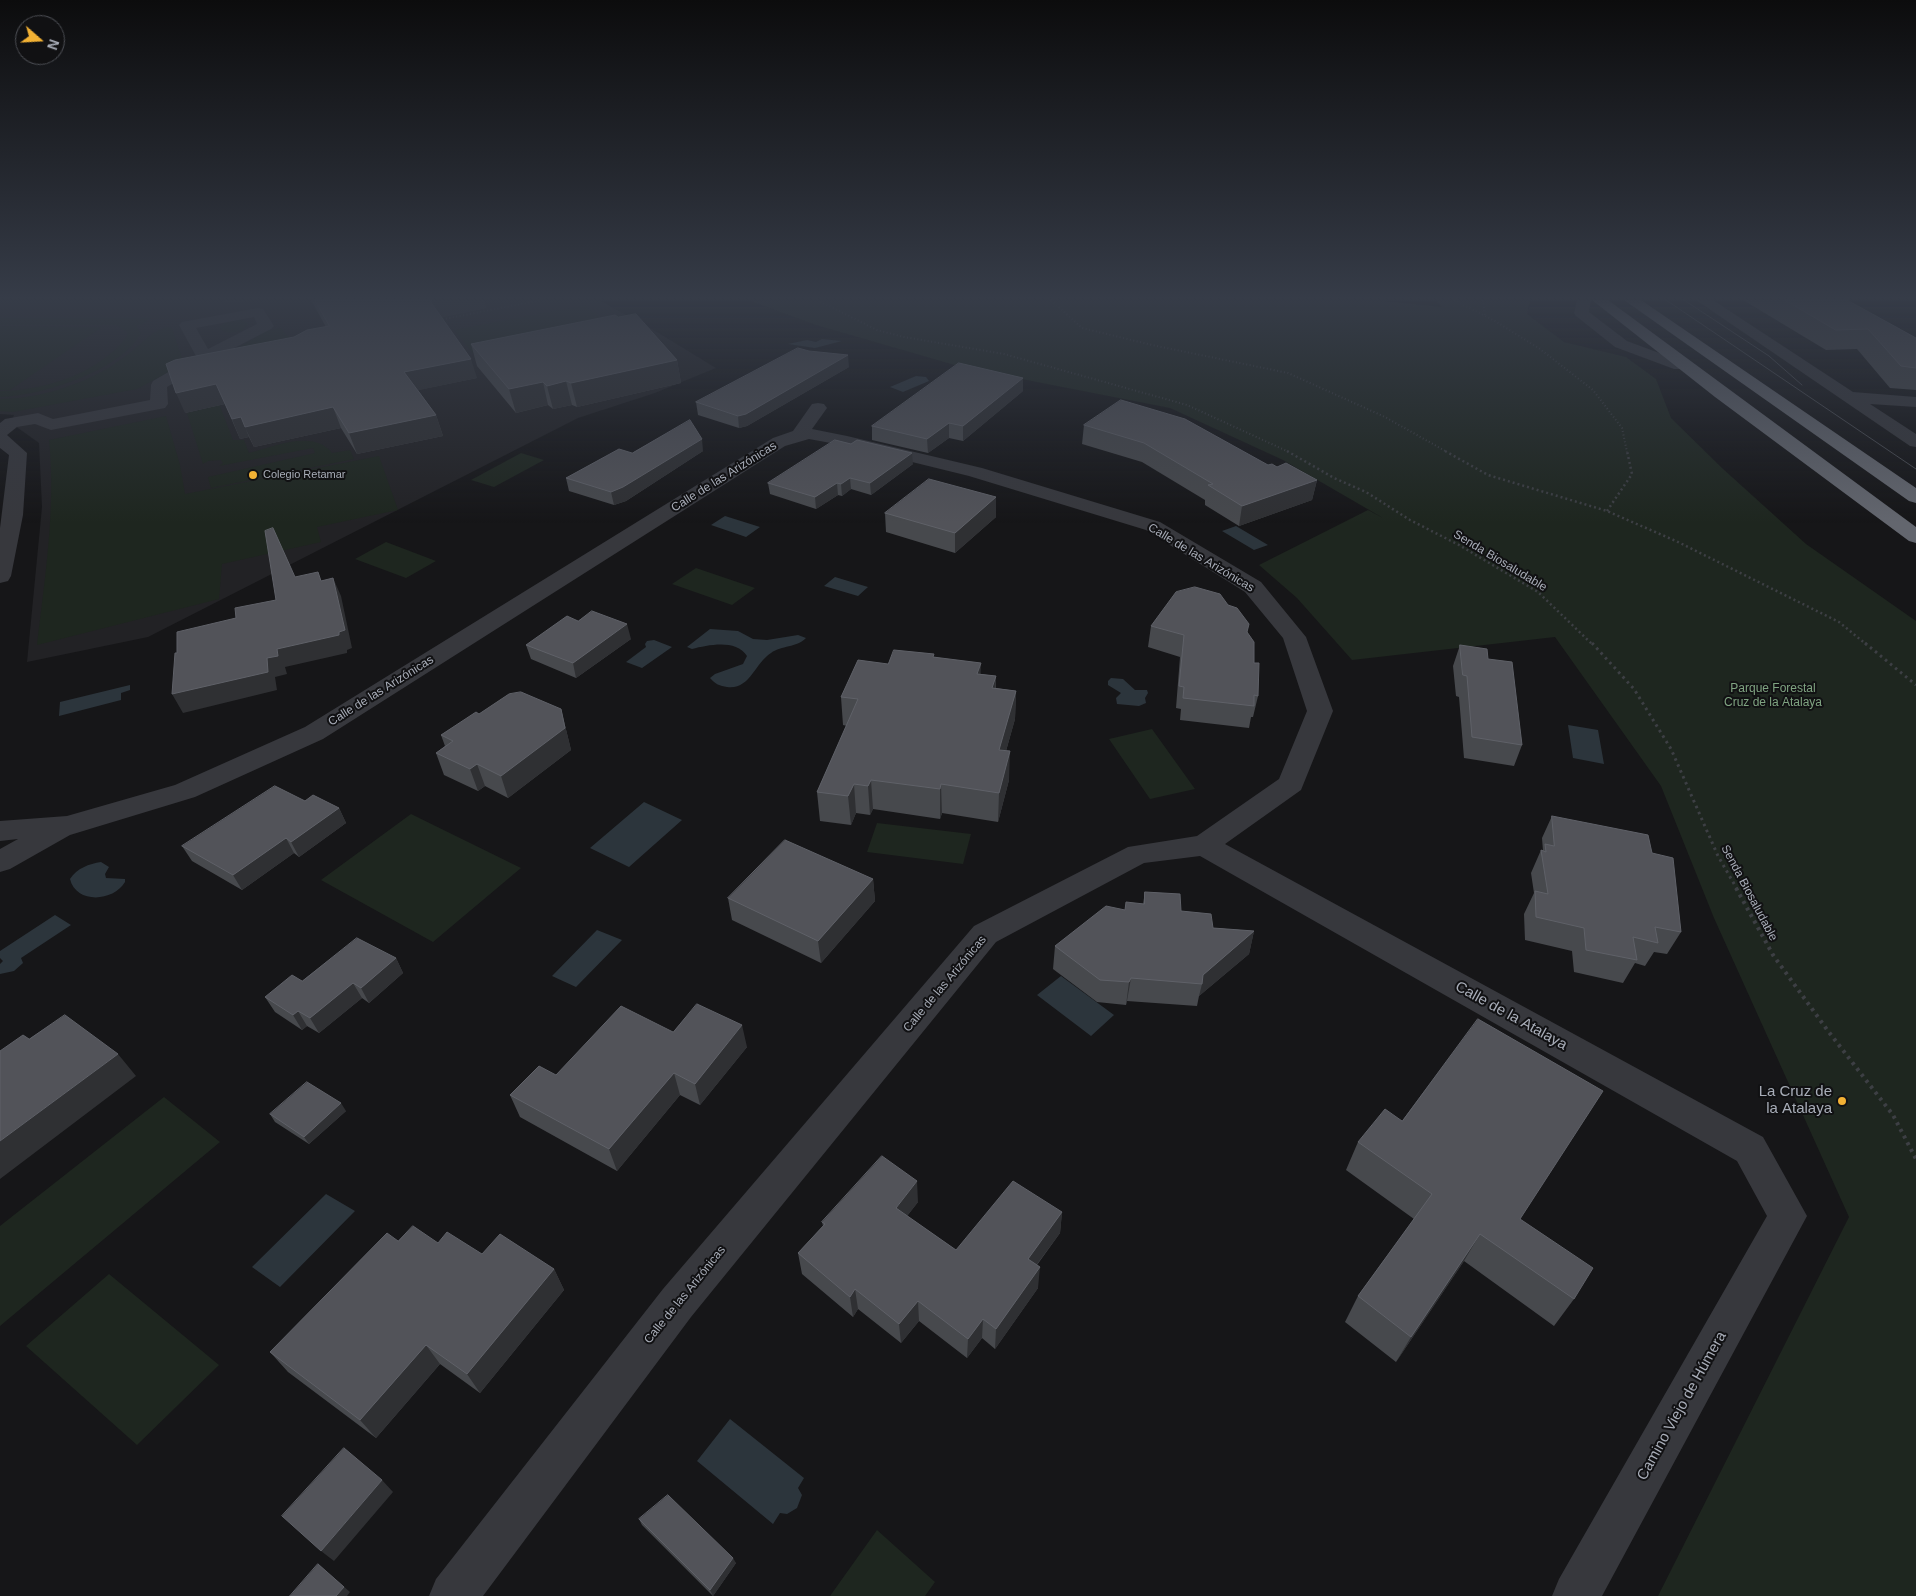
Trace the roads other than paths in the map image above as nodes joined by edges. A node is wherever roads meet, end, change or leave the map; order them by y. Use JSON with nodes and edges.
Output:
{"nodes":[{"id":1,"x":177,"y":374,"type":"edge"},
{"id":2,"x":1693,"y":374,"type":"edge"},
{"id":3,"x":1697,"y":374,"type":"edge"},
{"id":4,"x":1740,"y":374,"type":"edge"},
{"id":5,"x":1744,"y":374,"type":"edge"},
{"id":6,"x":1814,"y":374,"type":"edge"},
{"id":7,"x":1721,"y":393,"type":"junction"},
{"id":8,"x":1846,"y":396,"type":"junction"},
{"id":9,"x":1916,"y":402,"type":"edge"},
{"id":10,"x":1786,"y":406,"type":"junction"},
{"id":11,"x":818,"y":408,"type":"dead end"},
{"id":12,"x":0,"y":432,"type":"edge"},
{"id":13,"x":798,"y":435,"type":"junction"},
{"id":14,"x":0,"y":439,"type":"edge"},
{"id":15,"x":1916,"y":442,"type":"edge"},
{"id":16,"x":9,"y":455,"type":"edge"},
{"id":17,"x":1916,"y":497,"type":"edge"},
{"id":18,"x":1916,"y":537,"type":"edge"},
{"id":19,"x":0,"y":576,"type":"edge"},
{"id":20,"x":67,"y":826,"type":"junction"},
{"id":21,"x":0,"y":831,"type":"edge"},
{"id":22,"x":1204,"y":845,"type":"junction"},
{"id":23,"x":0,"y":862,"type":"edge"},
{"id":24,"x":1788,"y":1216,"type":"joint"},
{"id":25,"x":452,"y":1596,"type":"edge"},
{"id":26,"x":1576,"y":1596,"type":"edge"}],
"edges":[{"from":1,"to":12,"type":"street"},
{"from":2,"to":7,"type":"highway"},
{"from":3,"to":7,"type":"highway"},
{"from":4,"to":10,"type":"highway"},
{"from":5,"to":10,"type":"highway"},
{"from":6,"to":8,"type":"street"},
{"from":7,"to":18,"type":"highway"},
{"from":8,"to":9,"type":"street"},
{"from":8,"to":15,"type":"street"},
{"from":10,"to":17,"type":"highway"},
{"from":11,"to":13,"type":"street"},
{"from":13,"to":20,"type":"street","name":"Calle de las Arizónicas"},
{"from":13,"to":22,"type":"street","name":"Calle de las Arizónicas"},
{"from":14,"to":16,"type":"street"},
{"from":16,"to":19,"type":"street"},
{"from":20,"to":21,"type":"street","name":"Calle de las Arizónicas"},
{"from":20,"to":23,"type":"street"},
{"from":22,"to":24,"type":"street","name":"Calle de la Atalaya"},
{"from":22,"to":25,"type":"street","name":"Calle de las Arizónicas"},
{"from":24,"to":26,"type":"street","name":"Camino Viejo de Húmera"}]}
